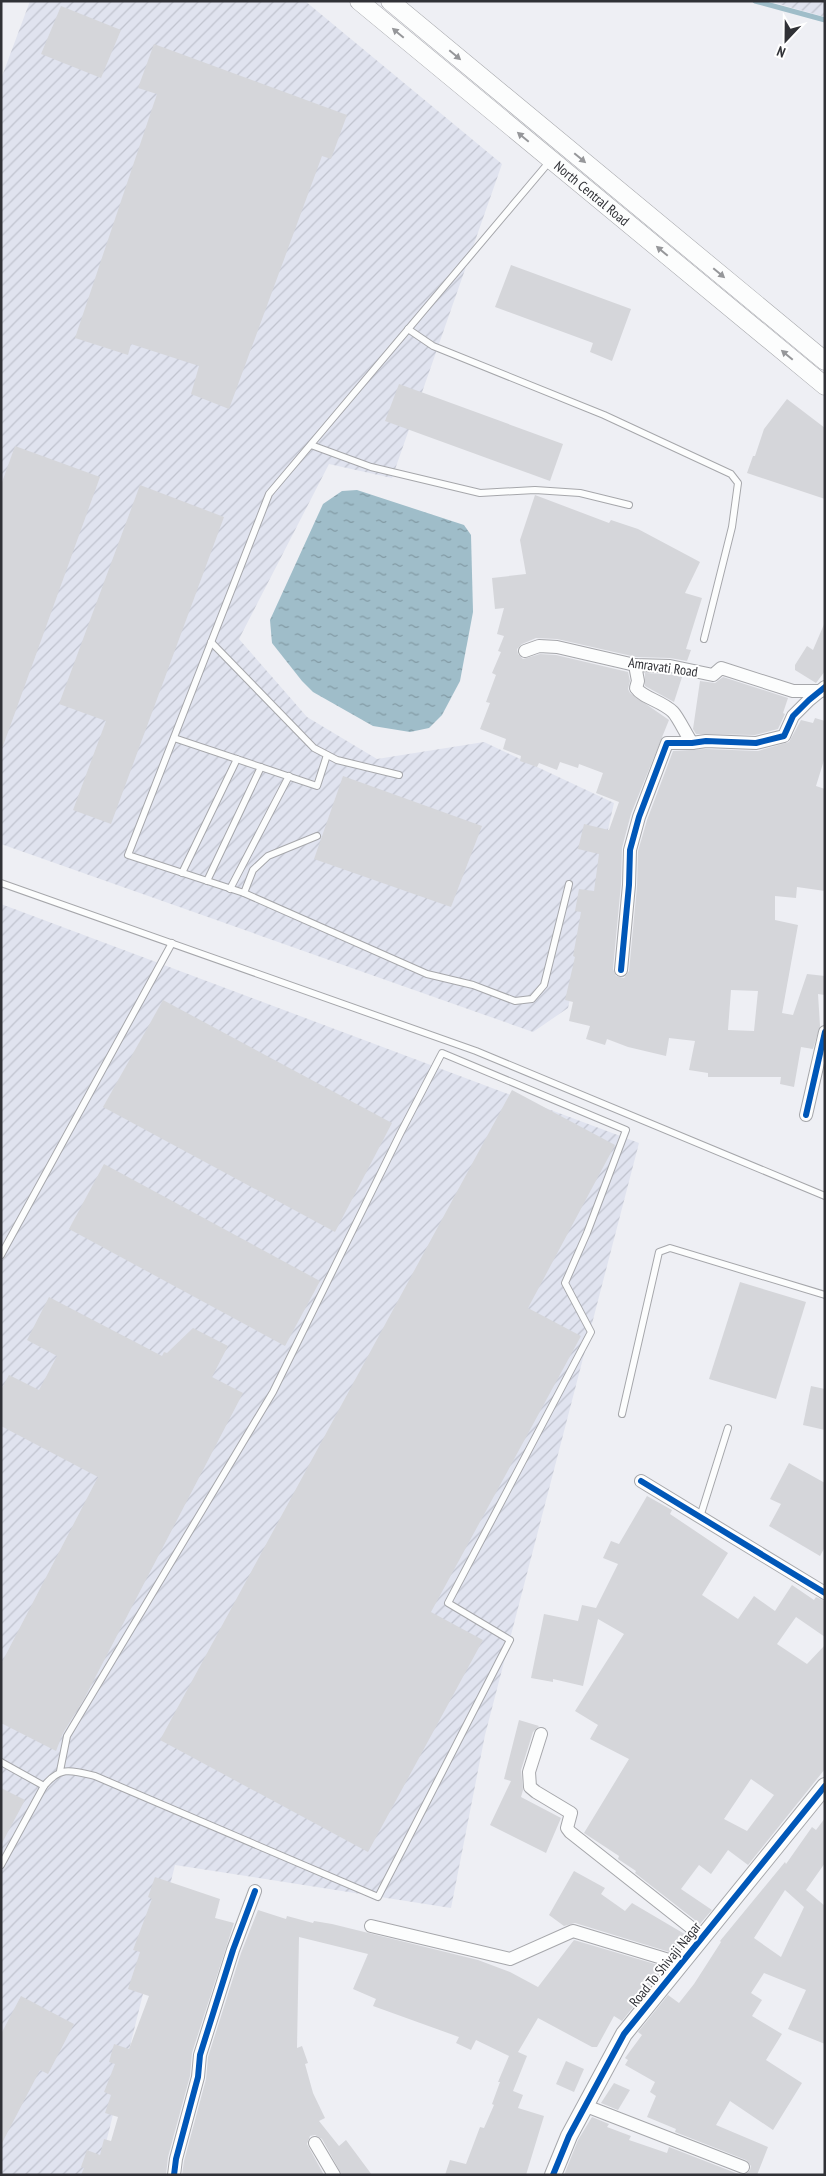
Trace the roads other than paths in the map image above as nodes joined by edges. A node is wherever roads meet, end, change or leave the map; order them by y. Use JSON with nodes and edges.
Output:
{"nodes":[{"id":1,"x":359,"y":1,"type":"edge"},
{"id":2,"x":390,"y":1,"type":"edge"},
{"id":3,"x":551,"y":160,"type":"junction"},
{"id":4,"x":408,"y":329,"type":"junction"},
{"id":5,"x":825,"y":361,"type":"edge"},
{"id":6,"x":825,"y":386,"type":"edge"},
{"id":7,"x":311,"y":444,"type":"junction"},
{"id":8,"x":629,"y":505,"type":"dead end"},
{"id":9,"x":704,"y":640,"type":"dead end"},
{"id":10,"x":211,"y":642,"type":"junction"},
{"id":11,"x":525,"y":651,"type":"dead end"},
{"id":12,"x":635,"y":665,"type":"junction"},
{"id":13,"x":823,"y":689,"type":"edge"},
{"id":14,"x":174,"y":738,"type":"junction"},
{"id":15,"x":692,"y":743,"type":"junction"},
{"id":16,"x":327,"y":755,"type":"junction"},
{"id":17,"x":237,"y":759,"type":"junction"},
{"id":18,"x":261,"y":767,"type":"junction"},
{"id":19,"x":399,"y":775,"type":"dead end"},
{"id":20,"x":289,"y":776,"type":"junction"},
{"id":21,"x":317,"y":836,"type":"dead end"},
{"id":22,"x":182,"y":873,"type":"junction"},
{"id":23,"x":207,"y":881,"type":"junction"},
{"id":24,"x":1,"y":883,"type":"edge"},
{"id":25,"x":569,"y":884,"type":"dead end"},
{"id":26,"x":230,"y":889,"type":"junction"},
{"id":27,"x":244,"y":893,"type":"junction"},
{"id":28,"x":172,"y":943,"type":"junction"},
{"id":29,"x":621,"y":970,"type":"dead end"},
{"id":30,"x":825,"y":1032,"type":"edge"},
{"id":31,"x":806,"y":1115,"type":"dead end"},
{"id":32,"x":825,"y":1196,"type":"edge"},
{"id":33,"x":1,"y":1255,"type":"edge"},
{"id":34,"x":825,"y":1295,"type":"edge"},
{"id":35,"x":622,"y":1414,"type":"dead end"},
{"id":36,"x":728,"y":1428,"type":"dead end"},
{"id":37,"x":641,"y":1481,"type":"dead end"},
{"id":38,"x":700,"y":1517,"type":"junction"},
{"id":39,"x":825,"y":1593,"type":"edge"},
{"id":40,"x":541,"y":1734,"type":"dead end"},
{"id":41,"x":1,"y":1762,"type":"edge"},
{"id":42,"x":60,"y":1772,"type":"junction"},
{"id":43,"x":44,"y":1786,"type":"junction"},
{"id":44,"x":825,"y":1786,"type":"edge"},
{"id":45,"x":1,"y":1865,"type":"edge"},
{"id":46,"x":255,"y":1891,"type":"dead end"},
{"id":47,"x":371,"y":1926,"type":"dead end"},
{"id":48,"x":703,"y":1937,"type":"junction"},
{"id":49,"x":682,"y":1964,"type":"junction"},
{"id":50,"x":586,"y":2106,"type":"junction"},
{"id":51,"x":315,"y":2143,"type":"dead end"},
{"id":52,"x":743,"y":2167,"type":"dead end"},
{"id":53,"x":174,"y":2175,"type":"edge"},
{"id":54,"x":334,"y":2175,"type":"edge"},
{"id":55,"x":552,"y":2175,"type":"edge"}],
"edges":[{"from":3,"to":1,"type":"main road","name":"North Central Road","one_way":true},
{"from":2,"to":5,"type":"main road","name":"North Central Road","one_way":true},
{"from":3,"to":4,"type":"lane"},
{"from":6,"to":3,"type":"main road","name":"North Central Road","one_way":true},
{"from":4,"to":7,"type":"lane"},
{"from":4,"to":9,"type":"lane"},
{"from":7,"to":8,"type":"lane"},
{"from":7,"to":10,"type":"lane"},
{"from":10,"to":14,"type":"lane"},
{"from":10,"to":16,"type":"lane"},
{"from":11,"to":12,"type":"street","name":"Amravati Road"},
{"from":12,"to":13,"type":"street","name":"Amravati Road"},
{"from":12,"to":15,"type":"street"},
{"from":13,"to":15,"type":"street"},
{"from":14,"to":17,"type":"lane"},
{"from":14,"to":22,"type":"lane"},
{"from":15,"to":29,"type":"street"},
{"from":16,"to":19,"type":"lane"},
{"from":16,"to":20,"type":"lane"},
{"from":17,"to":18,"type":"lane"},
{"from":17,"to":22,"type":"lane"},
{"from":18,"to":20,"type":"lane"},
{"from":18,"to":23,"type":"lane"},
{"from":20,"to":26,"type":"lane"},
{"from":21,"to":27,"type":"lane"},
{"from":22,"to":23,"type":"lane"},
{"from":23,"to":26,"type":"lane"},
{"from":24,"to":28,"type":"lane"},
{"from":25,"to":27,"type":"lane"},
{"from":26,"to":27,"type":"lane"},
{"from":28,"to":32,"type":"lane"},
{"from":28,"to":33,"type":"lane"},
{"from":30,"to":31,"type":"street"},
{"from":34,"to":35,"type":"lane"},
{"from":36,"to":38,"type":"lane"},
{"from":37,"to":38,"type":"street"},
{"from":38,"to":39,"type":"street"},
{"from":40,"to":48,"type":"street"},
{"from":41,"to":43,"type":"lane"},
{"from":42,"to":42,"type":"lane"},
{"from":42,"to":43,"type":"lane"},
{"from":43,"to":45,"type":"lane"},
{"from":44,"to":48,"type":"street","name":"Road To Shivaji Nagar"},
{"from":46,"to":53,"type":"street"},
{"from":47,"to":49,"type":"street"},
{"from":48,"to":49,"type":"street","name":"Road To Shivaji Nagar"},
{"from":49,"to":50,"type":"street","name":"Road To Shivaji Nagar"},
{"from":50,"to":52,"type":"street"},
{"from":50,"to":55,"type":"street","name":"Road To Shivaji Nagar"},
{"from":51,"to":54,"type":"street"}]}
